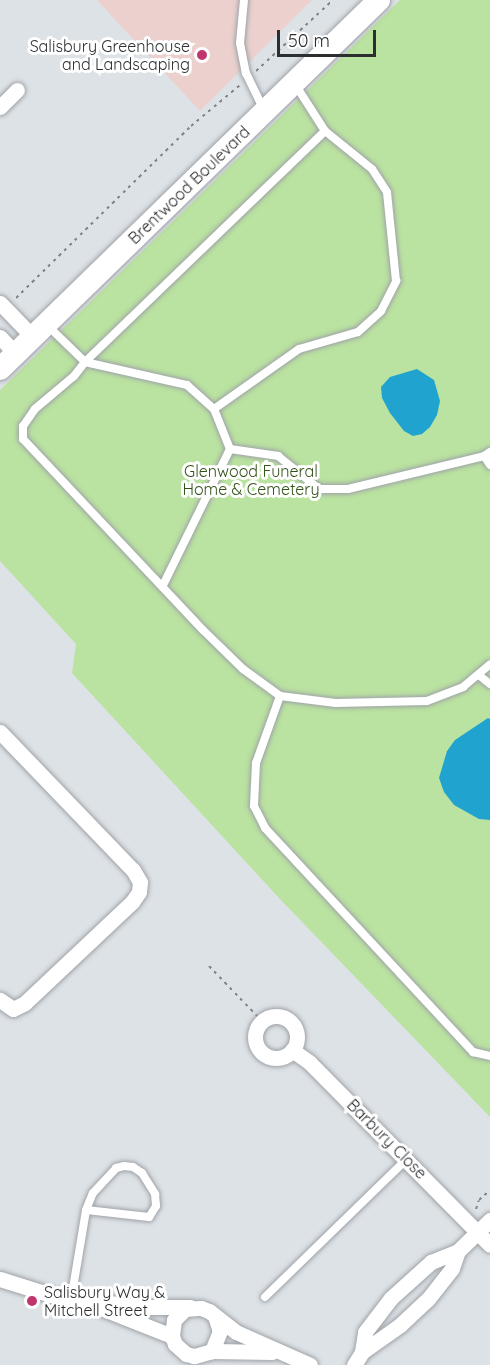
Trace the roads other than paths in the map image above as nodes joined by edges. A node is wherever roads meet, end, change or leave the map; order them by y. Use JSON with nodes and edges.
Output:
{"nodes":[{"id":1,"x":244,"y":0,"type":"edge"},
{"id":2,"x":379,"y":0,"type":"edge"},
{"id":3,"x":294,"y":83,"type":"junction"},
{"id":4,"x":17,"y":90,"type":"dead end"},
{"id":5,"x":0,"y":107,"type":"edge"},
{"id":6,"x":264,"y":111,"type":"junction"},
{"id":7,"x":325,"y":131,"type":"junction"},
{"id":8,"x":3,"y":306,"type":"edge"},
{"id":9,"x":40,"y":330,"type":"junction"},
{"id":10,"x":0,"y":337,"type":"edge"},
{"id":11,"x":8,"y":362,"type":"edge"},
{"id":12,"x":85,"y":362,"type":"junction"},
{"id":13,"x":214,"y":408,"type":"junction"},
{"id":14,"x":230,"y":449,"type":"junction"},
{"id":15,"x":487,"y":454,"type":"edge"},
{"id":16,"x":490,"y":465,"type":"edge"},
{"id":17,"x":163,"y":585,"type":"junction"},
{"id":18,"x":490,"y":664,"type":"edge"},
{"id":19,"x":480,"y":676,"type":"junction"},
{"id":20,"x":490,"y":684,"type":"edge"},
{"id":21,"x":280,"y":696,"type":"junction"},
{"id":22,"x":0,"y":732,"type":"edge"},
{"id":23,"x":0,"y":1000,"type":"edge"},
{"id":24,"x":292,"y":1050,"type":"junction"},
{"id":25,"x":490,"y":1056,"type":"edge"},
{"id":26,"x":407,"y":1159,"type":"junction"},
{"id":27,"x":86,"y":1210,"type":"junction"},
{"id":28,"x":490,"y":1220,"type":"edge"},
{"id":29,"x":477,"y":1232,"type":"junction"},
{"id":30,"x":490,"y":1245,"type":"edge"},
{"id":31,"x":458,"y":1251,"type":"junction"},
{"id":32,"x":2,"y":1278,"type":"edge"},
{"id":33,"x":265,"y":1297,"type":"dead end"},
{"id":34,"x":71,"y":1300,"type":"junction"},
{"id":35,"x":91,"y":1304,"type":"junction"},
{"id":36,"x":193,"y":1307,"type":"junction"},
{"id":37,"x":215,"y":1316,"type":"junction"},
{"id":38,"x":173,"y":1340,"type":"junction"},
{"id":39,"x":281,"y":1353,"type":"junction"},
{"id":40,"x":204,"y":1356,"type":"edge"},
{"id":41,"x":358,"y":1358,"type":"edge"},
{"id":42,"x":176,"y":1365,"type":"edge"},
{"id":43,"x":310,"y":1365,"type":"edge"}],
"edges":[{"from":1,"to":6,"type":"lane"},
{"from":2,"to":3,"type":"street","name":"Brentwood Boulevard"},
{"from":3,"to":6,"type":"street","name":"Brentwood Boulevard"},
{"from":3,"to":7,"type":"lane"},
{"from":4,"to":5,"type":"street"},
{"from":6,"to":9,"type":"street","name":"Brentwood Boulevard"},
{"from":7,"to":12,"type":"lane"},
{"from":7,"to":13,"type":"lane"},
{"from":8,"to":9,"type":"street"},
{"from":9,"to":11,"type":"street","name":"Brentwood Boulevard"},
{"from":9,"to":12,"type":"lane"},
{"from":10,"to":11,"type":"street"},
{"from":12,"to":13,"type":"lane"},
{"from":12,"to":17,"type":"lane"},
{"from":13,"to":14,"type":"lane"},
{"from":14,"to":15,"type":"lane"},
{"from":14,"to":17,"type":"lane"},
{"from":15,"to":16,"type":"lane"},
{"from":17,"to":21,"type":"lane"},
{"from":18,"to":19,"type":"lane"},
{"from":19,"to":20,"type":"lane"},
{"from":19,"to":21,"type":"lane"},
{"from":21,"to":25,"type":"lane"},
{"from":22,"to":23,"type":"street"},
{"from":24,"to":24,"type":"street"},
{"from":24,"to":26,"type":"street","name":"Barbury Close"},
{"from":26,"to":29,"type":"street","name":"Barbury Close"},
{"from":26,"to":33,"type":"lane"},
{"from":27,"to":27,"type":"lane"},
{"from":27,"to":34,"type":"lane"},
{"from":28,"to":29,"type":"street"},
{"from":29,"to":30,"type":"street","name":"Barbury Close"},
{"from":29,"to":31,"type":"street"},
{"from":31,"to":41,"type":"street"},
{"from":31,"to":41,"type":"street"},
{"from":32,"to":34,"type":"street"},
{"from":34,"to":35,"type":"street"},
{"from":35,"to":36,"type":"street"},
{"from":35,"to":38,"type":"street"},
{"from":36,"to":37,"type":"street"},
{"from":36,"to":38,"type":"street"},
{"from":37,"to":39,"type":"street"},
{"from":37,"to":40,"type":"street"},
{"from":38,"to":40,"type":"street"},
{"from":38,"to":42,"type":"street"},
{"from":39,"to":40,"type":"street"},
{"from":39,"to":43,"type":"street"}]}
